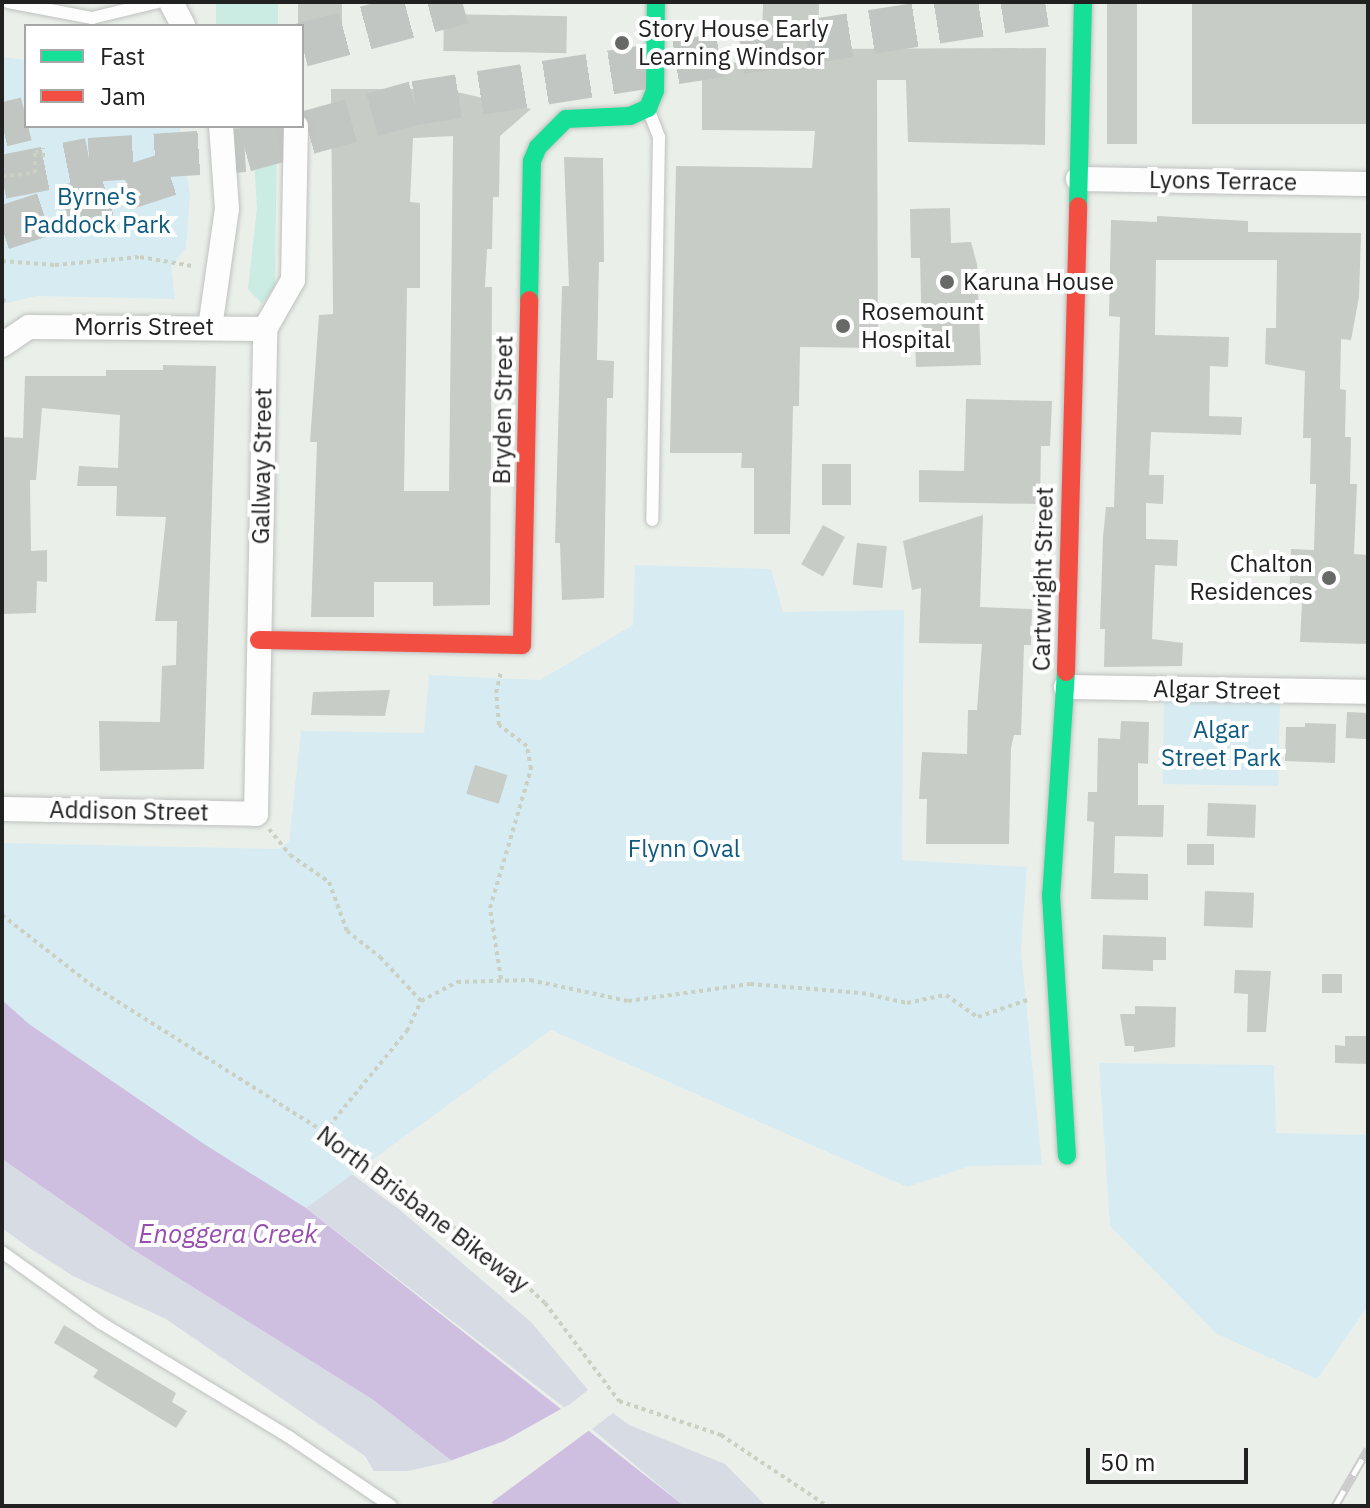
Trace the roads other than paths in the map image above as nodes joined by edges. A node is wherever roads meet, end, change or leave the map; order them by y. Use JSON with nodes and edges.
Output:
{"nodes":[{"id":1,"x":8,"y":2,"type":"edge"},
{"id":2,"x":158,"y":2,"type":"edge"},
{"id":3,"x":171,"y":2,"type":"edge"},
{"id":4,"x":656,"y":2,"type":"edge"},
{"id":5,"x":1083,"y":2,"type":"edge"},
{"id":6,"x":36,"y":10,"type":"junction"},
{"id":7,"x":2,"y":11,"type":"edge"},
{"id":8,"x":182,"y":24,"type":"edge"},
{"id":9,"x":648,"y":108,"type":"junction"},
{"id":10,"x":221,"y":128,"type":"edge"},
{"id":11,"x":296,"y":128,"type":"edge"},
{"id":12,"x":1078,"y":179,"type":"junction"},
{"id":13,"x":1368,"y":184,"type":"edge"},
{"id":14,"x":210,"y":328,"type":"junction"},
{"id":15,"x":265,"y":329,"type":"junction"},
{"id":16,"x":2,"y":345,"type":"edge"},
{"id":17,"x":652,"y":520,"type":"dead end"},
{"id":18,"x":259,"y":640,"type":"junction"},
{"id":19,"x":1066,"y":687,"type":"junction"},
{"id":20,"x":1368,"y":692,"type":"edge"},
{"id":21,"x":2,"y":809,"type":"edge"},
{"id":22,"x":261,"y":819,"type":"joint"},
{"id":23,"x":1067,"y":1156,"type":"dead end"},
{"id":24,"x":2,"y":1252,"type":"edge"},
{"id":25,"x":391,"y":1506,"type":"edge"}],
"edges":[{"from":1,"to":6,"type":"lane"},
{"from":2,"to":6,"type":"lane"},
{"from":3,"to":8,"type":"street"},
{"from":4,"to":9,"type":"street"},
{"from":5,"to":12,"type":"street","name":"Cartwright Street"},
{"from":6,"to":7,"type":"lane"},
{"from":9,"to":17,"type":"lane"},
{"from":9,"to":18,"type":"street","name":"Bryden Street"},
{"from":10,"to":14,"type":"street"},
{"from":11,"to":15,"type":"street","name":"Gallway Street"},
{"from":12,"to":13,"type":"street","name":"Lyons Terrace"},
{"from":12,"to":19,"type":"street","name":"Cartwright Street"},
{"from":14,"to":15,"type":"street","name":"Morris Street"},
{"from":14,"to":16,"type":"street","name":"Morris Street"},
{"from":15,"to":18,"type":"street","name":"Gallway Street"},
{"from":18,"to":22,"type":"street","name":"Gallway Street"},
{"from":19,"to":20,"type":"street","name":"Algar Street"},
{"from":19,"to":23,"type":"street","name":"Cartwright Street"},
{"from":21,"to":22,"type":"street","name":"Addison Street"},
{"from":24,"to":25,"type":"lane"}]}
